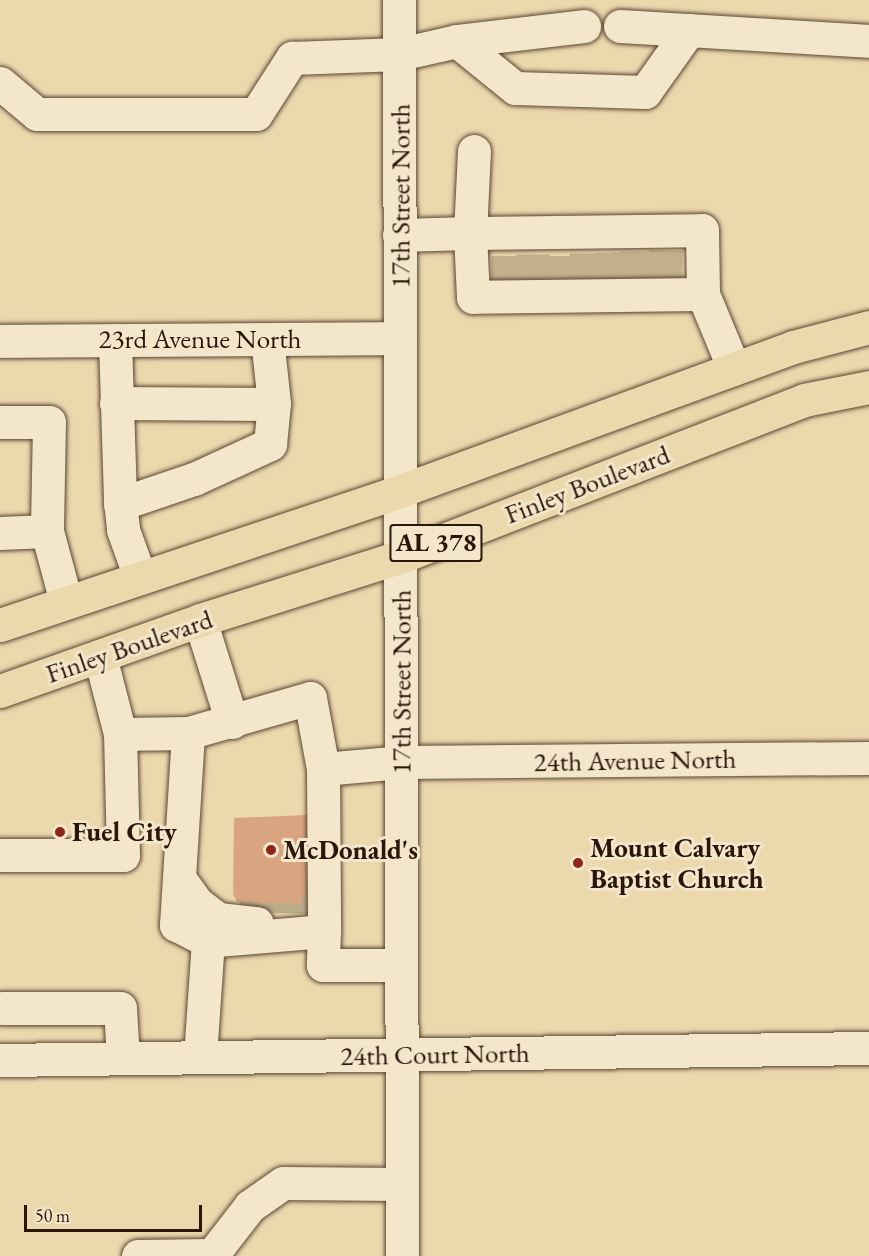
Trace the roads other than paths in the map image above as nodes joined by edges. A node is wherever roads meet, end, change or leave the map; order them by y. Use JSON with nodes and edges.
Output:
{"nodes":[{"id":1,"x":399,"y":0,"type":"edge"},
{"id":2,"x":584,"y":26,"type":"dead end"},
{"id":3,"x":620,"y":26,"type":"dead end"},
{"id":4,"x":689,"y":30,"type":"junction"},
{"id":5,"x":457,"y":41,"type":"junction"},
{"id":6,"x":869,"y":41,"type":"edge"},
{"id":7,"x":400,"y":54,"type":"junction"},
{"id":8,"x":0,"y":83,"type":"edge"},
{"id":9,"x":474,"y":151,"type":"dead end"},
{"id":10,"x":470,"y":233,"type":"junction"},
{"id":11,"x":399,"y":235,"type":"junction"},
{"id":12,"x":586,"y":265,"type":"junction"},
{"id":13,"x":703,"y":294,"type":"junction"},
{"id":14,"x":869,"y":327,"type":"edge"},
{"id":15,"x":400,"y":338,"type":"junction"},
{"id":16,"x":267,"y":339,"type":"junction"},
{"id":17,"x":115,"y":340,"type":"junction"},
{"id":18,"x":0,"y":341,"type":"edge"},
{"id":19,"x":734,"y":369,"type":"junction"},
{"id":20,"x":869,"y":387,"type":"edge"},
{"id":21,"x":116,"y":403,"type":"junction"},
{"id":22,"x":273,"y":404,"type":"junction"},
{"id":23,"x":0,"y":422,"type":"edge"},
{"id":24,"x":400,"y":491,"type":"junction"},
{"id":25,"x":120,"y":504,"type":"junction"},
{"id":26,"x":46,"y":531,"type":"junction"},
{"id":27,"x":0,"y":533,"type":"edge"},
{"id":28,"x":400,"y":557,"type":"junction"},
{"id":29,"x":140,"y":578,"type":"junction"},
{"id":30,"x":66,"y":602,"type":"junction"},
{"id":31,"x":200,"y":621,"type":"junction"},
{"id":32,"x":0,"y":625,"type":"edge"},
{"id":33,"x":100,"y":656,"type":"junction"},
{"id":34,"x":0,"y":690,"type":"edge"},
{"id":35,"x":232,"y":722,"type":"junction"},
{"id":36,"x":188,"y":733,"type":"junction"},
{"id":37,"x":120,"y":734,"type":"junction"},
{"id":38,"x":869,"y":758,"type":"edge"},
{"id":39,"x":401,"y":762,"type":"junction"},
{"id":40,"x":323,"y":782,"type":"junction"},
{"id":41,"x":0,"y":855,"type":"edge"},
{"id":42,"x":179,"y":878,"type":"junction"},
{"id":43,"x":324,"y":931,"type":"junction"},
{"id":44,"x":208,"y":940,"type":"junction"},
{"id":45,"x":401,"y":965,"type":"junction"},
{"id":46,"x":1,"y":1007,"type":"edge"},
{"id":47,"x":869,"y":1048,"type":"edge"},
{"id":48,"x":401,"y":1054,"type":"junction"},
{"id":49,"x":200,"y":1057,"type":"junction"},
{"id":50,"x":123,"y":1058,"type":"junction"},
{"id":51,"x":0,"y":1060,"type":"edge"},
{"id":52,"x":402,"y":1184,"type":"junction"},
{"id":53,"x":138,"y":1256,"type":"edge"},
{"id":54,"x":402,"y":1256,"type":"edge"}],
"edges":[{"from":1,"to":7,"type":"street","name":"17th Street North"},
{"from":2,"to":5,"type":"street"},
{"from":3,"to":4,"type":"street"},
{"from":4,"to":5,"type":"street"},
{"from":4,"to":6,"type":"street"},
{"from":5,"to":7,"type":"street"},
{"from":7,"to":8,"type":"street"},
{"from":7,"to":11,"type":"street","name":"17th Street North"},
{"from":9,"to":10,"type":"street"},
{"from":10,"to":11,"type":"street"},
{"from":10,"to":12,"type":"street"},
{"from":10,"to":12,"type":"street"},
{"from":11,"to":15,"type":"street","name":"17th Street North"},
{"from":12,"to":13,"type":"street"},
{"from":12,"to":13,"type":"street"},
{"from":13,"to":19,"type":"street"},
{"from":14,"to":19,"type":"main road","name":"Finley Boulevard","number":"AL 378"},
{"from":15,"to":16,"type":"street","name":"23rd Avenue North"},
{"from":15,"to":24,"type":"street","name":"17th Street North"},
{"from":16,"to":17,"type":"street","name":"23rd Avenue North"},
{"from":16,"to":22,"type":"street"},
{"from":17,"to":18,"type":"street","name":"23rd Avenue North"},
{"from":17,"to":21,"type":"street"},
{"from":19,"to":24,"type":"main road","name":"Finley Boulevard","number":"AL 378"},
{"from":20,"to":28,"type":"main road","name":"Finley Boulevard","number":"AL 378"},
{"from":21,"to":22,"type":"street"},
{"from":21,"to":25,"type":"street"},
{"from":22,"to":25,"type":"street"},
{"from":23,"to":26,"type":"street"},
{"from":24,"to":28,"type":"street","name":"17th Street North"},
{"from":24,"to":29,"type":"main road","name":"Finley Boulevard","number":"AL 378"},
{"from":25,"to":29,"type":"street"},
{"from":26,"to":27,"type":"street"},
{"from":26,"to":30,"type":"street"},
{"from":28,"to":31,"type":"main road","name":"Finley Boulevard","number":"AL 378"},
{"from":28,"to":39,"type":"street","name":"17th Street North"},
{"from":29,"to":30,"type":"main road","name":"Finley Boulevard","number":"AL 378"},
{"from":30,"to":32,"type":"main road","name":"Finley Boulevard","number":"AL 378"},
{"from":31,"to":33,"type":"main road","name":"Finley Boulevard","number":"AL 378"},
{"from":31,"to":35,"type":"street"},
{"from":33,"to":34,"type":"main road","name":"Finley Boulevard","number":"AL 378"},
{"from":33,"to":37,"type":"street"},
{"from":35,"to":36,"type":"street"},
{"from":35,"to":40,"type":"street"},
{"from":36,"to":37,"type":"street"},
{"from":36,"to":42,"type":"street"},
{"from":37,"to":41,"type":"street"},
{"from":38,"to":39,"type":"street","name":"24th Avenue North"},
{"from":39,"to":40,"type":"street","name":"24th Avenue North"},
{"from":39,"to":45,"type":"street","name":"17th Street North"},
{"from":40,"to":42,"type":"street"},
{"from":40,"to":43,"type":"street"},
{"from":42,"to":44,"type":"street"},
{"from":43,"to":44,"type":"street"},
{"from":43,"to":45,"type":"street"},
{"from":44,"to":49,"type":"street"},
{"from":45,"to":48,"type":"street","name":"17th Street North"},
{"from":46,"to":50,"type":"street"},
{"from":46,"to":51,"type":"street"},
{"from":47,"to":48,"type":"street","name":"24th Court North"},
{"from":48,"to":49,"type":"street","name":"24th Court North"},
{"from":48,"to":52,"type":"street","name":"17th Street North"},
{"from":49,"to":50,"type":"street","name":"24th Court North"},
{"from":50,"to":51,"type":"street","name":"24th Court North"},
{"from":52,"to":53,"type":"street"},
{"from":52,"to":54,"type":"street","name":"17th Street North"}]}
